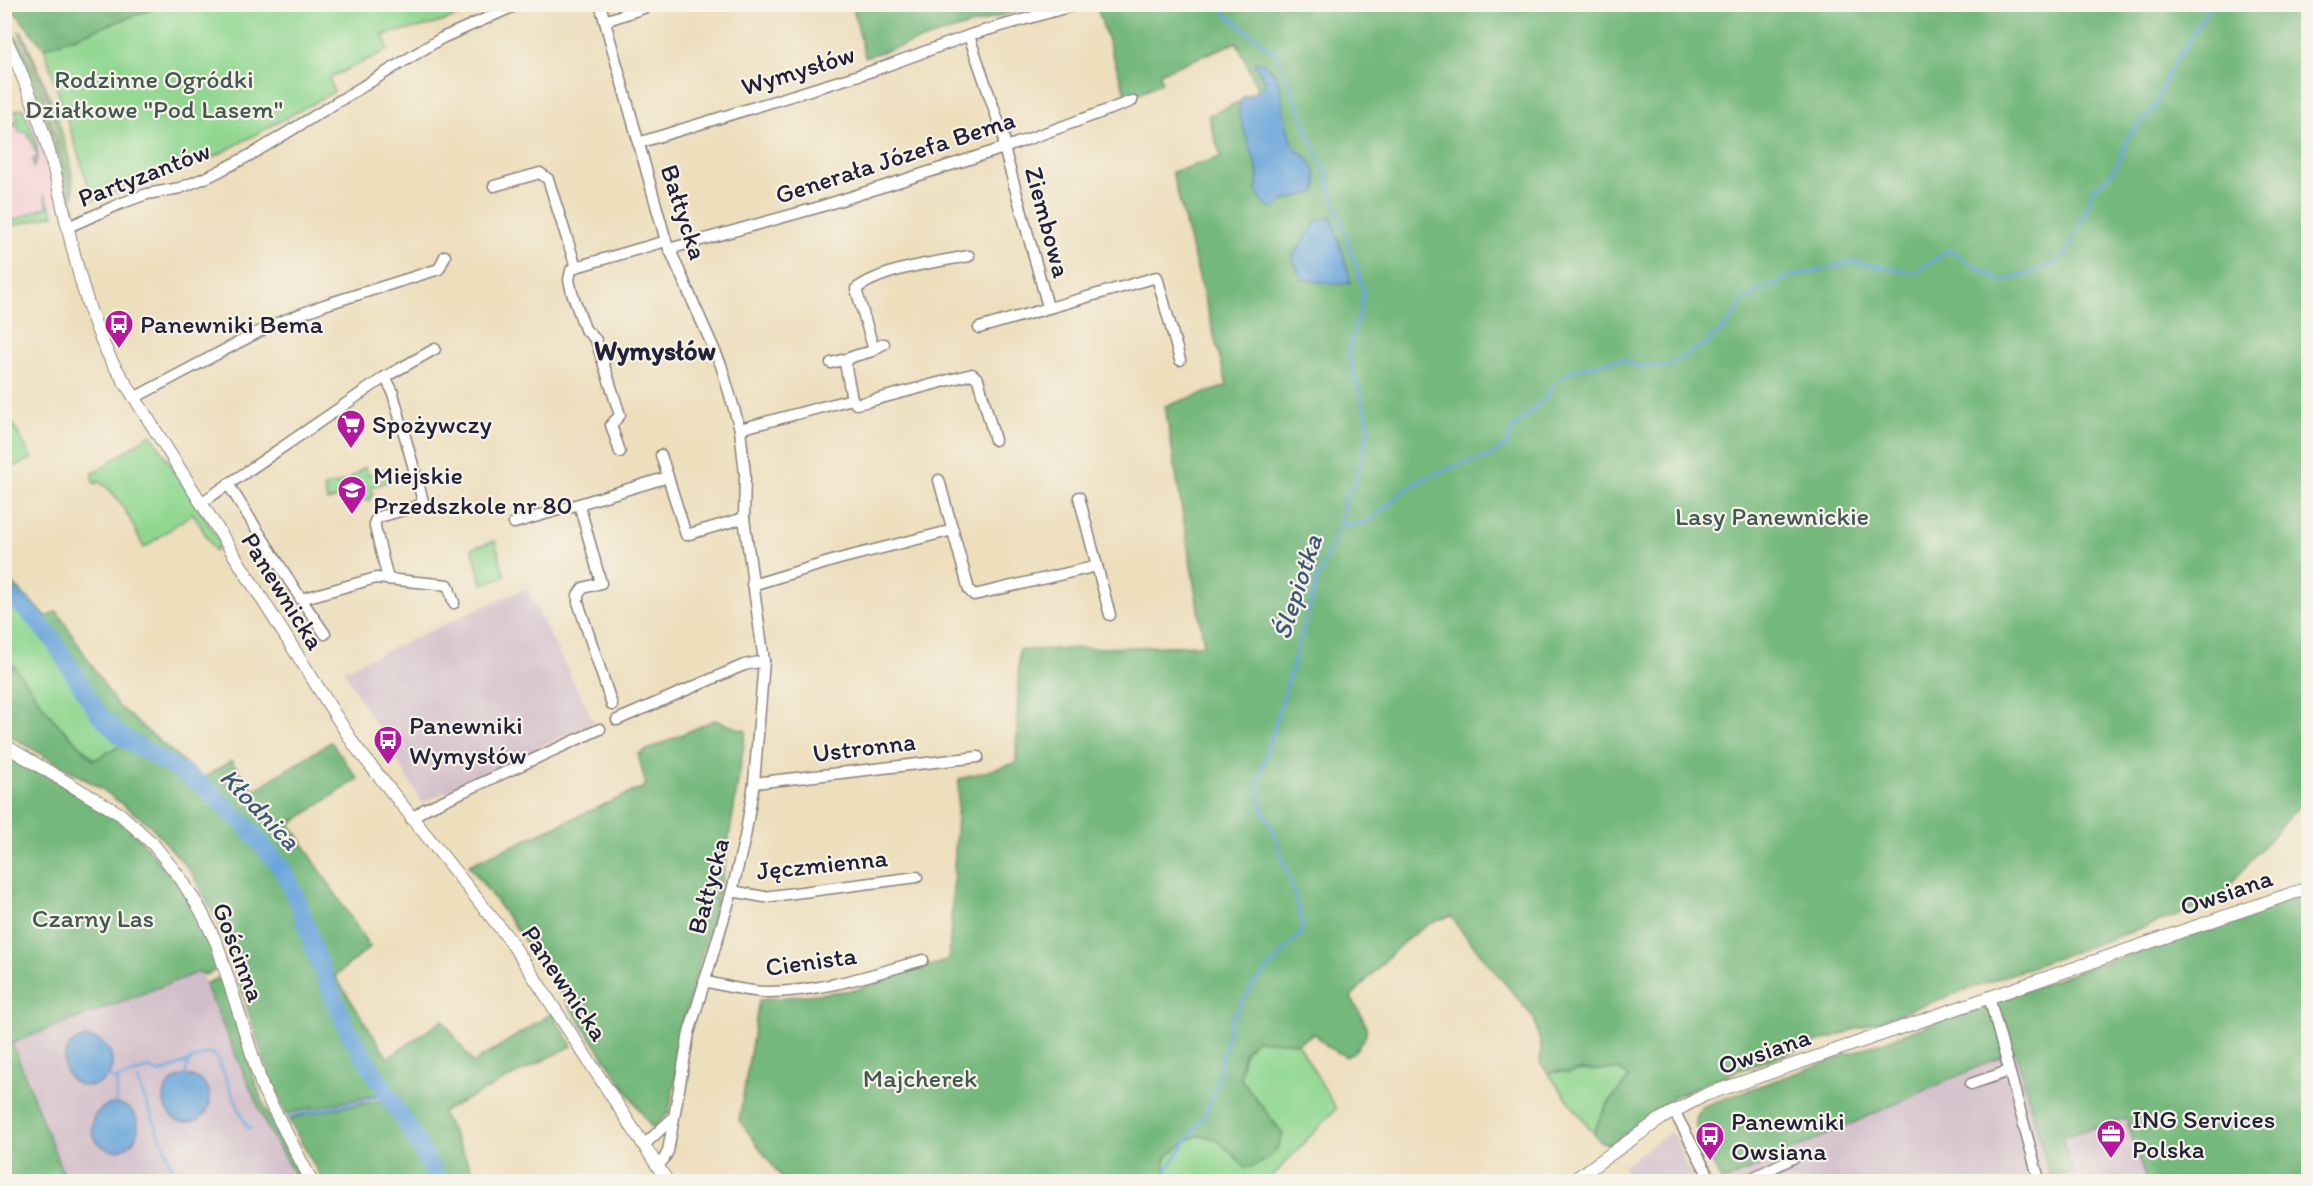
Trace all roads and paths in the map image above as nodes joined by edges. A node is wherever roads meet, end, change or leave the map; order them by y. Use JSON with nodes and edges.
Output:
{"nodes":[{"id":1,"x":519,"y":4,"type":"edge"},
{"id":2,"x":600,"y":4,"type":"edge"},
{"id":3,"x":655,"y":4,"type":"edge"},
{"id":4,"x":1079,"y":4,"type":"edge"},
{"id":5,"x":605,"y":21,"type":"junction"},
{"id":6,"x":4,"y":35,"type":"edge"},
{"id":7,"x":969,"y":36,"type":"junction"},
{"id":8,"x":9,"y":54,"type":"edge"},
{"id":9,"x":1132,"y":101,"type":"dead end"},
{"id":10,"x":638,"y":143,"type":"junction"},
{"id":11,"x":1004,"y":148,"type":"junction"},
{"id":12,"x":494,"y":186,"type":"dead end"},
{"id":13,"x":68,"y":227,"type":"junction"},
{"id":14,"x":668,"y":245,"type":"junction"},
{"id":15,"x":445,"y":256,"type":"dead end"},
{"id":16,"x":969,"y":256,"type":"dead end"},
{"id":17,"x":576,"y":267,"type":"junction"},
{"id":18,"x":1048,"y":307,"type":"junction"},
{"id":19,"x":980,"y":328,"type":"dead end"},
{"id":20,"x":884,"y":344,"type":"dead end"},
{"id":21,"x":435,"y":349,"type":"dead end"},
{"id":22,"x":874,"y":350,"type":"junction"},
{"id":23,"x":849,"y":358,"type":"junction"},
{"id":24,"x":1180,"y":360,"type":"dead end"},
{"id":25,"x":831,"y":363,"type":"dead end"},
{"id":26,"x":385,"y":377,"type":"junction"},
{"id":27,"x":134,"y":398,"type":"junction"},
{"id":28,"x":852,"y":399,"type":"junction"},
{"id":29,"x":740,"y":429,"type":"junction"},
{"id":30,"x":995,"y":440,"type":"dead end"},
{"id":31,"x":620,"y":452,"type":"dead end"},
{"id":32,"x":661,"y":455,"type":"dead end"},
{"id":33,"x":668,"y":477,"type":"junction"},
{"id":34,"x":939,"y":480,"type":"dead end"},
{"id":35,"x":228,"y":484,"type":"junction"},
{"id":36,"x":1079,"y":496,"type":"dead end"},
{"id":37,"x":201,"y":503,"type":"junction"},
{"id":38,"x":579,"y":504,"type":"junction"},
{"id":39,"x":744,"y":518,"type":"junction"},
{"id":40,"x":514,"y":523,"type":"dead end"},
{"id":41,"x":953,"y":530,"type":"junction"},
{"id":42,"x":1097,"y":566,"type":"junction"},
{"id":43,"x":388,"y":579,"type":"junction"},
{"id":44,"x":752,"y":585,"type":"junction"},
{"id":45,"x":301,"y":599,"type":"junction"},
{"id":46,"x":454,"y":603,"type":"dead end"},
{"id":47,"x":1110,"y":615,"type":"dead end"},
{"id":48,"x":325,"y":634,"type":"dead end"},
{"id":49,"x":764,"y":661,"type":"junction"},
{"id":50,"x":612,"y":705,"type":"dead end"},
{"id":51,"x":617,"y":720,"type":"dead end"},
{"id":52,"x":600,"y":729,"type":"dead end"},
{"id":53,"x":4,"y":745,"type":"edge"},
{"id":54,"x":978,"y":757,"type":"dead end"},
{"id":55,"x":754,"y":783,"type":"junction"},
{"id":56,"x":411,"y":819,"type":"junction"},
{"id":57,"x":917,"y":877,"type":"dead end"},
{"id":58,"x":2308,"y":888,"type":"edge"},
{"id":59,"x":732,"y":891,"type":"junction"},
{"id":60,"x":923,"y":960,"type":"dead end"},
{"id":61,"x":704,"y":981,"type":"junction"},
{"id":62,"x":1989,"y":998,"type":"junction"},
{"id":63,"x":2009,"y":1071,"type":"junction"},
{"id":64,"x":1971,"y":1084,"type":"dead end"},
{"id":65,"x":1674,"y":1111,"type":"junction"},
{"id":66,"x":674,"y":1118,"type":"junction"},
{"id":67,"x":645,"y":1144,"type":"junction"},
{"id":68,"x":1799,"y":1155,"type":"dead end"},
{"id":69,"x":658,"y":1165,"type":"junction"},
{"id":70,"x":1710,"y":1178,"type":"edge"},
{"id":71,"x":312,"y":1182,"type":"edge"},
{"id":72,"x":668,"y":1182,"type":"edge"},
{"id":73,"x":1571,"y":1182,"type":"edge"},
{"id":74,"x":1744,"y":1182,"type":"edge"},
{"id":75,"x":2037,"y":1182,"type":"edge"}],
"edges":[{"from":1,"to":13,"type":"street","name":"Partyzantów"},
{"from":2,"to":5,"type":"street","name":"Bałtycka"},
{"from":3,"to":5,"type":"street"},
{"from":4,"to":7,"type":"street","name":"Wymysłów"},
{"from":5,"to":10,"type":"street","name":"Bałtycka"},
{"from":6,"to":8,"type":"street","name":"Panewnicka"},
{"from":7,"to":10,"type":"street","name":"Wymysłów"},
{"from":7,"to":11,"type":"street"},
{"from":8,"to":13,"type":"street","name":"Panewnicka"},
{"from":9,"to":11,"type":"street","name":"Generała Józefa Bema"},
{"from":10,"to":14,"type":"street","name":"Bałtycka"},
{"from":11,"to":14,"type":"street","name":"Generała Józefa Bema"},
{"from":11,"to":18,"type":"street","name":"Ziembowa"},
{"from":12,"to":17,"type":"street"},
{"from":13,"to":27,"type":"street","name":"Panewnicka"},
{"from":14,"to":17,"type":"street","name":"Generała Józefa Bema"},
{"from":14,"to":29,"type":"street","name":"Bałtycka"},
{"from":15,"to":27,"type":"street"},
{"from":16,"to":22,"type":"street"},
{"from":17,"to":31,"type":"street"},
{"from":18,"to":19,"type":"street","name":"Ziembowa"},
{"from":18,"to":24,"type":"street","name":"Ziembowa"},
{"from":20,"to":22,"type":"street"},
{"from":21,"to":26,"type":"street"},
{"from":22,"to":23,"type":"street"},
{"from":23,"to":25,"type":"street"},
{"from":23,"to":28,"type":"street"},
{"from":26,"to":35,"type":"street"},
{"from":26,"to":43,"type":"street"},
{"from":27,"to":37,"type":"street","name":"Panewnicka"},
{"from":28,"to":29,"type":"street"},
{"from":28,"to":30,"type":"street"},
{"from":29,"to":39,"type":"street","name":"Bałtycka"},
{"from":32,"to":33,"type":"street"},
{"from":33,"to":38,"type":"street"},
{"from":33,"to":39,"type":"street"},
{"from":34,"to":41,"type":"street"},
{"from":35,"to":37,"type":"street"},
{"from":35,"to":45,"type":"street","name":"Panewnicka"},
{"from":36,"to":42,"type":"street"},
{"from":37,"to":56,"type":"street","name":"Panewnicka"},
{"from":38,"to":40,"type":"street"},
{"from":38,"to":50,"type":"street"},
{"from":39,"to":44,"type":"street","name":"Bałtycka"},
{"from":41,"to":42,"type":"street"},
{"from":41,"to":44,"type":"street"},
{"from":42,"to":47,"type":"street"},
{"from":43,"to":45,"type":"street","name":"Panewnicka"},
{"from":43,"to":46,"type":"street","name":"Panewnicka"},
{"from":44,"to":49,"type":"street","name":"Bałtycka"},
{"from":45,"to":48,"type":"street","name":"Panewnicka"},
{"from":49,"to":51,"type":"street"},
{"from":49,"to":55,"type":"street","name":"Bałtycka"},
{"from":52,"to":56,"type":"street"},
{"from":53,"to":71,"type":"street","name":"Gościnna"},
{"from":54,"to":55,"type":"street","name":"Ustronna"},
{"from":55,"to":59,"type":"street","name":"Bałtycka"},
{"from":56,"to":67,"type":"street","name":"Panewnicka"},
{"from":57,"to":59,"type":"street","name":"Jęczmienna"},
{"from":58,"to":62,"type":"street","name":"Owsiana"},
{"from":59,"to":61,"type":"street","name":"Bałtycka"},
{"from":60,"to":61,"type":"street","name":"Cienista"},
{"from":61,"to":66,"type":"street","name":"Bałtycka"},
{"from":62,"to":63,"type":"street"},
{"from":62,"to":65,"type":"street","name":"Owsiana"},
{"from":63,"to":64,"type":"street"},
{"from":63,"to":75,"type":"street"},
{"from":65,"to":70,"type":"street"},
{"from":65,"to":73,"type":"street","name":"Owsiana"},
{"from":66,"to":67,"type":"street"},
{"from":66,"to":69,"type":"street","name":"Bałtycka"},
{"from":67,"to":69,"type":"street","name":"Panewnicka"},
{"from":68,"to":74,"type":"street"},
{"from":69,"to":72,"type":"street","name":"Panewnicka"}]}
